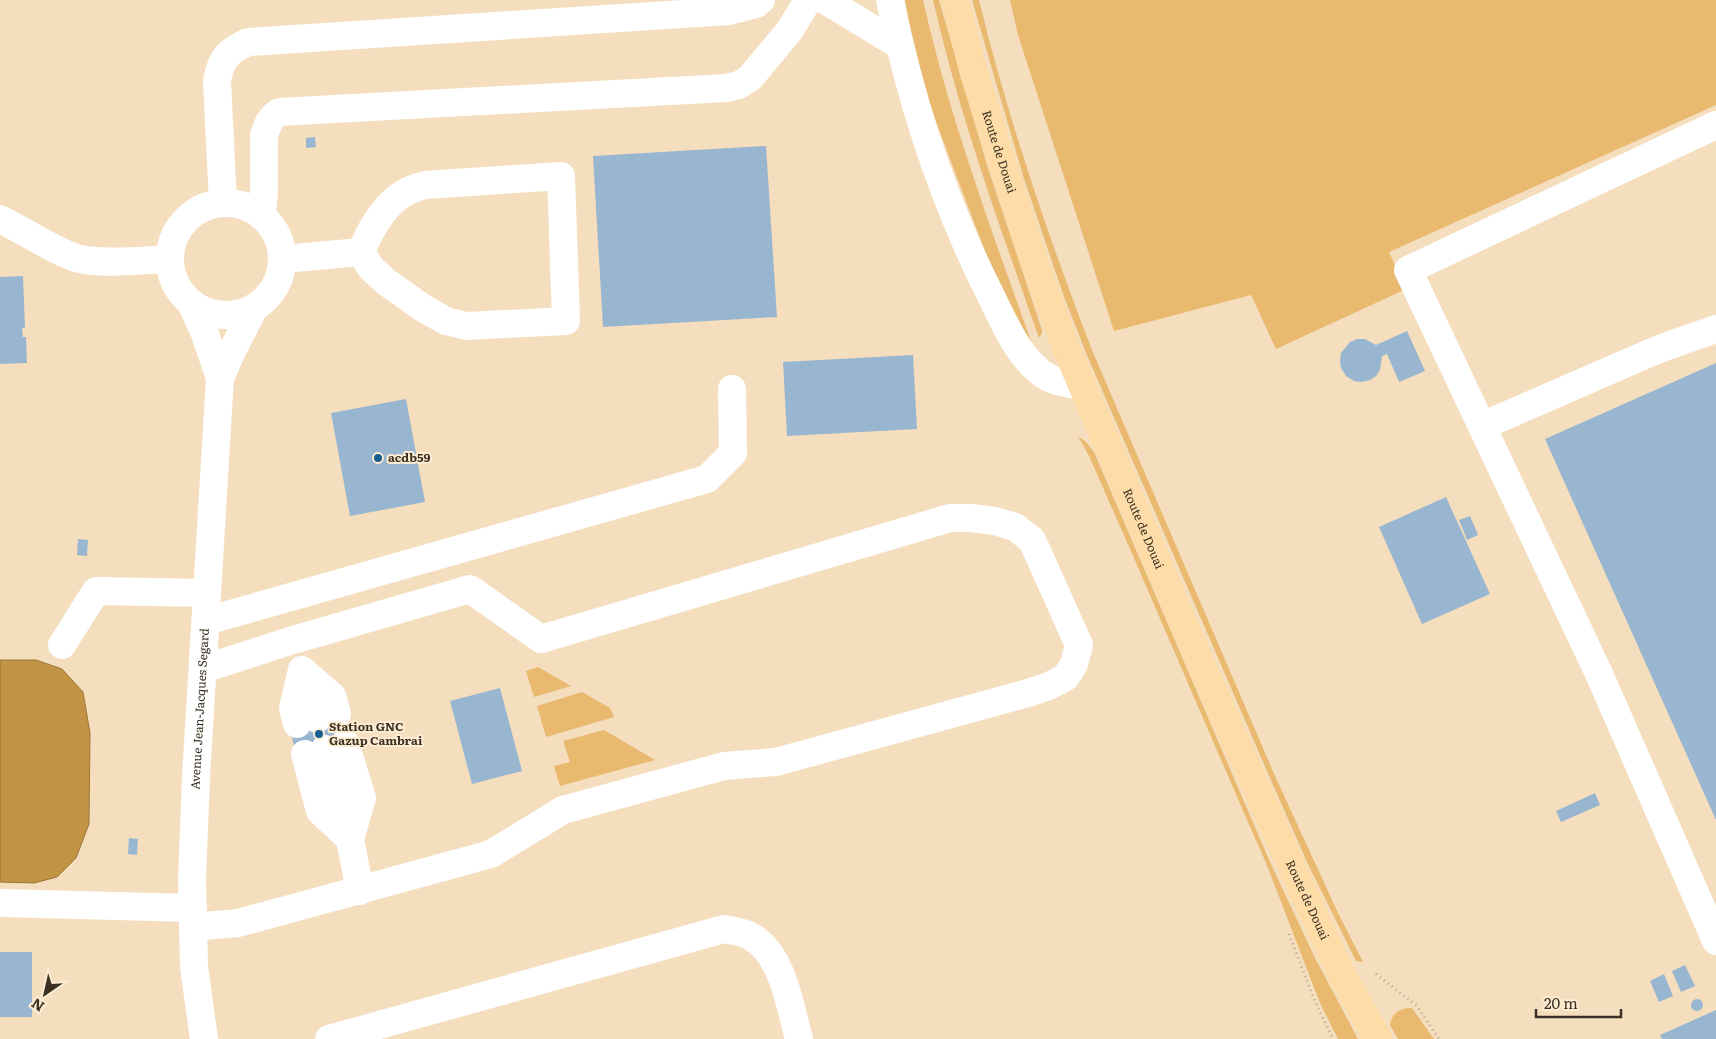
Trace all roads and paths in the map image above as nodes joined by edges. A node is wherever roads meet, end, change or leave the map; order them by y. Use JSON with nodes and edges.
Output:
{"nodes":[{"id":1,"x":761,"y":0,"type":"edge"},
{"id":2,"x":808,"y":0,"type":"edge"},
{"id":3,"x":825,"y":0,"type":"edge"},
{"id":4,"x":890,"y":0,"type":"edge"},
{"id":5,"x":955,"y":0,"type":"edge"},
{"id":6,"x":899,"y":45,"type":"junction"},
{"id":7,"x":1716,"y":125,"type":"edge"},
{"id":8,"x":223,"y":202,"type":"junction"},
{"id":9,"x":262,"y":215,"type":"junction"},
{"id":10,"x":0,"y":218,"type":"edge"},
{"id":11,"x":361,"y":252,"type":"junction"},
{"id":12,"x":170,"y":259,"type":"junction"},
{"id":13,"x":283,"y":259,"type":"junction"},
{"id":14,"x":191,"y":303,"type":"junction"},
{"id":15,"x":254,"y":308,"type":"junction"},
{"id":16,"x":1716,"y":329,"type":"edge"},
{"id":17,"x":220,"y":378,"type":"junction"},
{"id":18,"x":1082,"y":386,"type":"junction"},
{"id":19,"x":732,"y":389,"type":"dead end"},
{"id":20,"x":1482,"y":426,"type":"junction"},
{"id":21,"x":207,"y":593,"type":"junction"},
{"id":22,"x":206,"y":621,"type":"junction"},
{"id":23,"x":293,"y":640,"type":"junction"},
{"id":24,"x":62,"y":645,"type":"dead end"},
{"id":25,"x":203,"y":669,"type":"junction"},
{"id":26,"x":302,"y":670,"type":"junction"},
{"id":27,"x":325,"y":748,"type":"dead end"},
{"id":28,"x":360,"y":891,"type":"junction"},
{"id":29,"x":0,"y":903,"type":"edge"},
{"id":30,"x":193,"y":918,"type":"junction"},
{"id":31,"x":1716,"y":941,"type":"edge"},
{"id":32,"x":1373,"y":971,"type":"dead end"},
{"id":33,"x":204,"y":1039,"type":"edge"},
{"id":34,"x":328,"y":1039,"type":"edge"},
{"id":35,"x":799,"y":1039,"type":"edge"},
{"id":36,"x":1378,"y":1039,"type":"edge"},
{"id":37,"x":1439,"y":1039,"type":"edge"}],
"edges":[{"from":1,"to":8,"type":"street"},
{"from":2,"to":9,"type":"street"},
{"from":3,"to":6,"type":"street"},
{"from":4,"to":6,"type":"street"},
{"from":5,"to":18,"type":"main road","name":"Route de Douai"},
{"from":6,"to":18,"type":"street"},
{"from":7,"to":20,"type":"street"},
{"from":8,"to":9,"type":"street"},
{"from":8,"to":12,"type":"street"},
{"from":9,"to":13,"type":"street"},
{"from":10,"to":12,"type":"street"},
{"from":11,"to":11,"type":"street"},
{"from":11,"to":13,"type":"street"},
{"from":12,"to":14,"type":"street"},
{"from":13,"to":15,"type":"street"},
{"from":14,"to":15,"type":"street"},
{"from":14,"to":17,"type":"street","name":"Avenue Jean-Jacques Segard"},
{"from":15,"to":17,"type":"street","name":"Avenue Jean-Jacques Segard"},
{"from":16,"to":20,"type":"street"},
{"from":17,"to":21,"type":"street","name":"Avenue Jean-Jacques Segard"},
{"from":18,"to":36,"type":"main road","name":"Route de Douai"},
{"from":19,"to":22,"type":"street"},
{"from":20,"to":31,"type":"street"},
{"from":21,"to":22,"type":"street","name":"Avenue Jean-Jacques Segard"},
{"from":21,"to":24,"type":"street"},
{"from":22,"to":25,"type":"street","name":"Avenue Jean-Jacques Segard"},
{"from":23,"to":25,"type":"street"},
{"from":23,"to":26,"type":"street"},
{"from":23,"to":28,"type":"street"},
{"from":25,"to":30,"type":"street","name":"Avenue Jean-Jacques Segard"},
{"from":26,"to":26,"type":"street"},
{"from":27,"to":28,"type":"street"},
{"from":28,"to":30,"type":"street"},
{"from":29,"to":30,"type":"street"},
{"from":30,"to":33,"type":"street","name":"Avenue Jean-Jacques Segard"},
{"from":32,"to":37,"type":"path"},
{"from":34,"to":35,"type":"street"}]}
